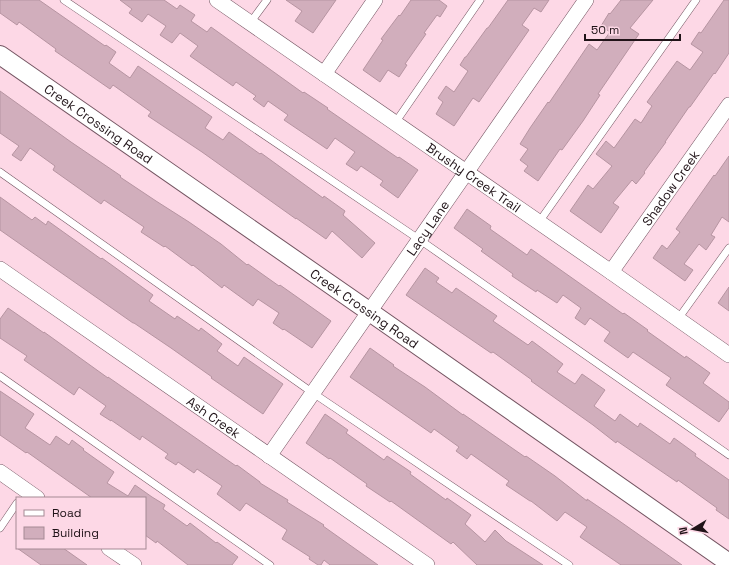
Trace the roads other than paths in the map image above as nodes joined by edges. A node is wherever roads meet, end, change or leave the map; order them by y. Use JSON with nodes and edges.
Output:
{"nodes":[{"id":1,"x":64,"y":0,"type":"edge"},
{"id":2,"x":217,"y":0,"type":"edge"},
{"id":3,"x":266,"y":0,"type":"edge"},
{"id":4,"x":375,"y":0,"type":"edge"},
{"id":5,"x":480,"y":0,"type":"edge"},
{"id":6,"x":586,"y":0,"type":"edge"},
{"id":7,"x":696,"y":0,"type":"edge"},
{"id":8,"x":250,"y":23,"type":"junction"},
{"id":9,"x":0,"y":55,"type":"edge"},
{"id":10,"x":324,"y":74,"type":"junction"},
{"id":11,"x":729,"y":105,"type":"edge"},
{"id":12,"x":395,"y":123,"type":"junction"},
{"id":13,"x":0,"y":172,"type":"edge"},
{"id":14,"x":467,"y":172,"type":"junction"},
{"id":15,"x":539,"y":222,"type":"junction"},
{"id":16,"x":420,"y":240,"type":"junction"},
{"id":17,"x":729,"y":248,"type":"edge"},
{"id":18,"x":0,"y":269,"type":"edge"},
{"id":19,"x":611,"y":272,"type":"junction"},
{"id":20,"x":370,"y":312,"type":"junction"},
{"id":21,"x":678,"y":319,"type":"junction"},
{"id":22,"x":729,"y":355,"type":"edge"},
{"id":23,"x":0,"y":376,"type":"edge"},
{"id":24,"x":313,"y":393,"type":"junction"},
{"id":25,"x":729,"y":455,"type":"edge"},
{"id":26,"x":269,"y":456,"type":"junction"},
{"id":27,"x":0,"y":472,"type":"edge"},
{"id":28,"x":28,"y":495,"type":"edge"},
{"id":29,"x":16,"y":504,"type":"edge"},
{"id":30,"x":0,"y":528,"type":"edge"},
{"id":31,"x":110,"y":549,"type":"edge"},
{"id":32,"x":729,"y":563,"type":"edge"},
{"id":33,"x":134,"y":565,"type":"edge"},
{"id":34,"x":270,"y":565,"type":"edge"},
{"id":35,"x":427,"y":565,"type":"edge"},
{"id":36,"x":569,"y":565,"type":"edge"}],
"edges":[{"from":1,"to":16,"type":"lane"},
{"from":2,"to":8,"type":"street","name":"Brushy Creek Trail"},
{"from":3,"to":8,"type":"lane"},
{"from":4,"to":10,"type":"street"},
{"from":5,"to":12,"type":"lane"},
{"from":6,"to":14,"type":"street","name":"Lacy Lane"},
{"from":7,"to":15,"type":"lane"},
{"from":8,"to":10,"type":"street","name":"Brushy Creek Trail"},
{"from":9,"to":20,"type":"street","name":"Creek Crossing Road"},
{"from":10,"to":12,"type":"street","name":"Brushy Creek Trail"},
{"from":11,"to":19,"type":"street","name":"Shadow Creek"},
{"from":12,"to":14,"type":"street","name":"Brushy Creek Trail"},
{"from":13,"to":24,"type":"lane"},
{"from":14,"to":15,"type":"street","name":"Brushy Creek Trail"},
{"from":14,"to":16,"type":"street","name":"Lacy Lane"},
{"from":15,"to":19,"type":"street","name":"Brushy Creek Trail"},
{"from":16,"to":20,"type":"street","name":"Lacy Lane"},
{"from":16,"to":25,"type":"lane"},
{"from":17,"to":21,"type":"lane"},
{"from":18,"to":26,"type":"street","name":"Ash Creek"},
{"from":19,"to":21,"type":"street","name":"Brushy Creek Trail"},
{"from":20,"to":24,"type":"street","name":"Lacy Lane"},
{"from":20,"to":32,"type":"street","name":"Creek Crossing Road"},
{"from":21,"to":22,"type":"street","name":"Brushy Creek Trail"},
{"from":23,"to":34,"type":"lane"},
{"from":24,"to":26,"type":"street","name":"Lacy Lane"},
{"from":24,"to":36,"type":"lane"},
{"from":26,"to":35,"type":"street","name":"Ash Creek"},
{"from":27,"to":28,"type":"street"},
{"from":29,"to":30,"type":"lane"},
{"from":31,"to":33,"type":"street"}]}
